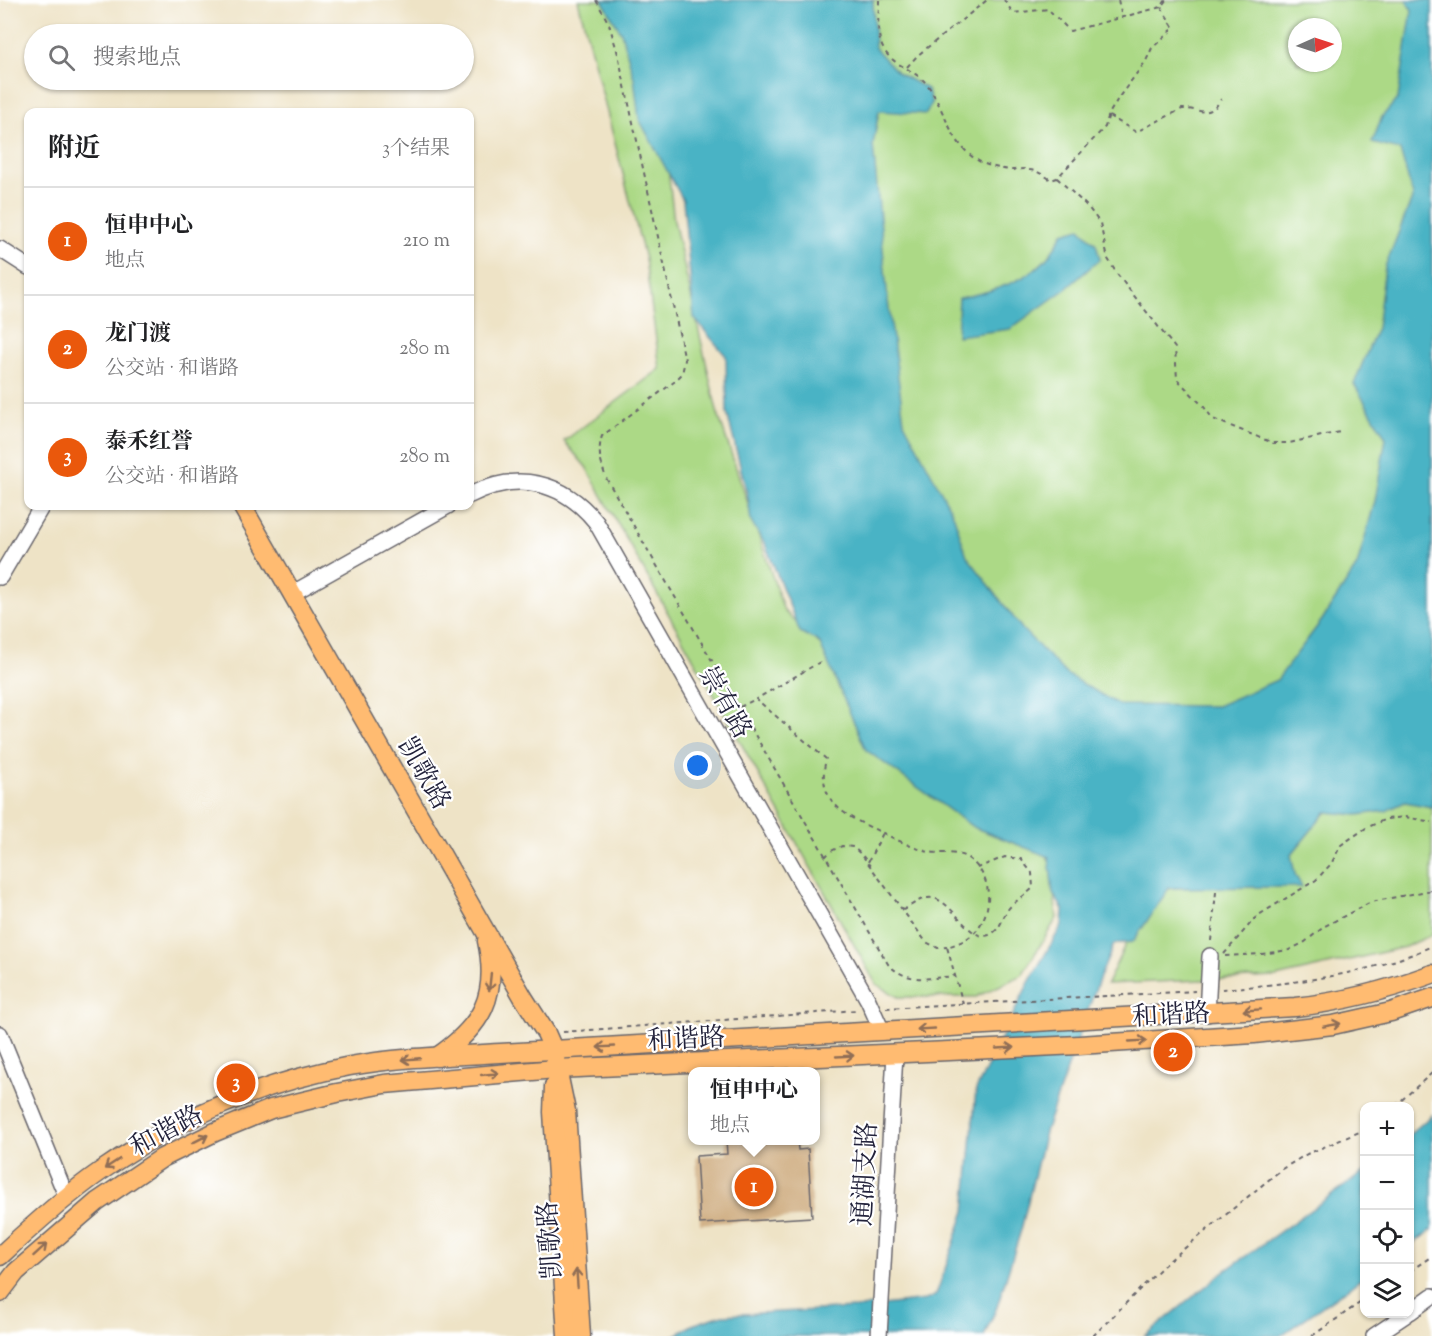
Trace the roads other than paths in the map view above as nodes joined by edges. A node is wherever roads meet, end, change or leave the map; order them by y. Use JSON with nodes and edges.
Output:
{"nodes":[{"id":1,"x":0,"y":249,"type":"edge"},
{"id":2,"x":24,"y":264,"type":"edge"},
{"id":3,"x":474,"y":493,"type":"edge"},
{"id":4,"x":40,"y":510,"type":"edge"},
{"id":5,"x":244,"y":510,"type":"edge"},
{"id":6,"x":441,"y":510,"type":"edge"},
{"id":7,"x":0,"y":578,"type":"edge"},
{"id":8,"x":293,"y":593,"type":"junction"},
{"id":9,"x":483,"y":925,"type":"junction"},
{"id":10,"x":1217,"y":956,"type":"road end"},
{"id":11,"x":1432,"y":974,"type":"edge"},
{"id":12,"x":1432,"y":998,"type":"edge"},
{"id":13,"x":1207,"y":1014,"type":"junction"},
{"id":14,"x":882,"y":1031,"type":"junction"},
{"id":15,"x":0,"y":1034,"type":"edge"},
{"id":16,"x":549,"y":1041,"type":"junction"},
{"id":17,"x":899,"y":1053,"type":"junction"},
{"id":18,"x":437,"y":1057,"type":"junction"},
{"id":19,"x":556,"y":1069,"type":"junction"},
{"id":20,"x":67,"y":1198,"type":"junction"},
{"id":21,"x":0,"y":1256,"type":"edge"},
{"id":22,"x":16,"y":1272,"type":"junction"},
{"id":23,"x":0,"y":1293,"type":"edge"},
{"id":24,"x":1432,"y":1296,"type":"edge"},
{"id":25,"x":1414,"y":1309,"type":"edge"},
{"id":26,"x":0,"y":1310,"type":"edge"},
{"id":27,"x":1401,"y":1318,"type":"edge"},
{"id":28,"x":567,"y":1336,"type":"edge"},
{"id":29,"x":581,"y":1336,"type":"edge"},
{"id":30,"x":879,"y":1336,"type":"edge"},
{"id":31,"x":1374,"y":1336,"type":"edge"}],
"edges":[{"from":1,"to":2,"type":"street"},
{"from":3,"to":14,"type":"street","name":"崇有路"},
{"from":4,"to":7,"type":"street"},
{"from":5,"to":8,"type":"main road","name":"凯歌路"},
{"from":6,"to":8,"type":"street"},
{"from":8,"to":9,"type":"main road","name":"凯歌路"},
{"from":9,"to":16,"type":"main road","name":"凯歌路"},
{"from":9,"to":18,"type":"main road","one_way":true},
{"from":10,"to":13,"type":"street"},
{"from":11,"to":13,"type":"main road","name":"和谐路","one_way":true},
{"from":17,"to":12,"type":"main road","name":"和谐路","one_way":true},
{"from":13,"to":14,"type":"main road","name":"和谐路","one_way":true},
{"from":14,"to":16,"type":"main road","name":"和谐路","one_way":true},
{"from":15,"to":20,"type":"street"},
{"from":16,"to":18,"type":"main road","name":"和谐路"},
{"from":16,"to":19,"type":"main road","name":"凯歌路"},
{"from":19,"to":17,"type":"main road","name":"和谐路","one_way":true},
{"from":17,"to":30,"type":"street","name":"通湖支路"},
{"from":18,"to":20,"type":"main road","name":"和谐路","one_way":true},
{"from":22,"to":19,"type":"main road","name":"和谐路","one_way":true},
{"from":19,"to":28,"type":"main road","name":"凯歌路"},
{"from":29,"to":19,"type":"main road","name":"凯歌路","one_way":true},
{"from":20,"to":21,"type":"main road","name":"和谐路"},
{"from":22,"to":23,"type":"main road","name":"和谐路"},
{"from":22,"to":26,"type":"main road"},
{"from":24,"to":25,"type":"street"},
{"from":27,"to":31,"type":"street"}]}
